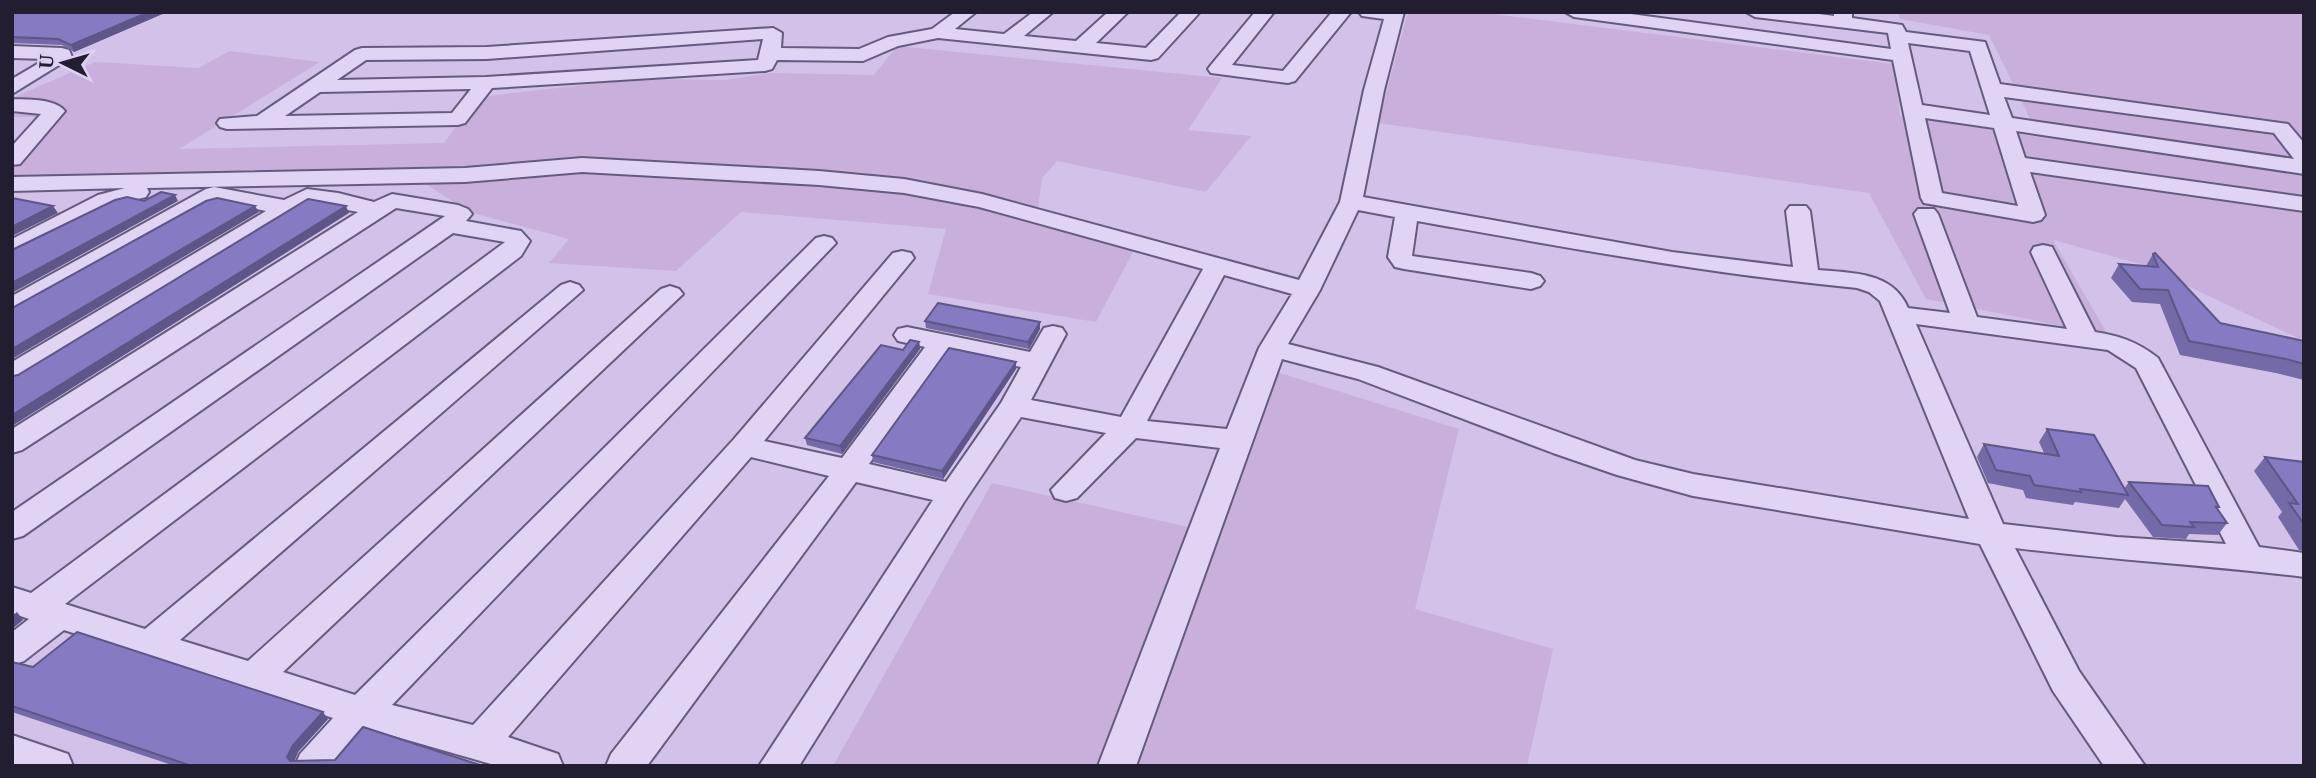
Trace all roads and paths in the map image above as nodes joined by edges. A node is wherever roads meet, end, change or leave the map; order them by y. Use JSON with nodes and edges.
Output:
{"nodes":[{"id":1,"x":967,"y":12,"type":"edge"},
{"id":2,"x":1044,"y":12,"type":"edge"},
{"id":3,"x":1119,"y":12,"type":"edge"},
{"id":4,"x":1191,"y":12,"type":"edge"},
{"id":5,"x":1265,"y":12,"type":"edge"},
{"id":6,"x":1342,"y":12,"type":"edge"},
{"id":7,"x":1574,"y":12,"type":"edge"},
{"id":8,"x":1755,"y":12,"type":"edge"},
{"id":9,"x":1385,"y":13,"type":"edge"},
{"id":10,"x":1599,"y":14,"type":"edge"},
{"id":11,"x":1843,"y":17,"type":"edge"},
{"id":12,"x":1665,"y":18,"type":"edge"},
{"id":13,"x":938,"y":33,"type":"junction"},
{"id":14,"x":1897,"y":36,"type":"junction"},
{"id":15,"x":1009,"y":39,"type":"junction"},
{"id":16,"x":1083,"y":45,"type":"junction"},
{"id":17,"x":12,"y":52,"type":"edge"},
{"id":18,"x":771,"y":54,"type":"junction"},
{"id":19,"x":1902,"y":56,"type":"junction"},
{"id":20,"x":486,"y":83,"type":"junction"},
{"id":21,"x":315,"y":86,"type":"junction"},
{"id":22,"x":12,"y":88,"type":"edge"},
{"id":23,"x":1992,"y":89,"type":"junction"},
{"id":24,"x":12,"y":105,"type":"edge"},
{"id":25,"x":1913,"y":110,"type":"junction"},
{"id":26,"x":227,"y":123,"type":"dead end"},
{"id":27,"x":261,"y":123,"type":"junction"},
{"id":28,"x":2003,"y":124,"type":"junction"},
{"id":29,"x":40,"y":130,"type":"junction"},
{"id":30,"x":12,"y":132,"type":"edge"},
{"id":31,"x":2304,"y":158,"type":"edge"},
{"id":32,"x":12,"y":159,"type":"edge"},
{"id":33,"x":2016,"y":163,"type":"junction"},
{"id":34,"x":2304,"y":167,"type":"edge"},
{"id":35,"x":12,"y":184,"type":"edge"},
{"id":36,"x":214,"y":194,"type":"junction"},
{"id":37,"x":1351,"y":202,"type":"junction"},
{"id":38,"x":2304,"y":204,"type":"edge"},
{"id":39,"x":288,"y":208,"type":"junction"},
{"id":40,"x":376,"y":210,"type":"junction"},
{"id":41,"x":1798,"y":211,"type":"dead end"},
{"id":42,"x":1407,"y":212,"type":"junction"},
{"id":43,"x":1926,"y":214,"type":"dead end"},
{"id":44,"x":449,"y":225,"type":"junction"},
{"id":45,"x":18,"y":242,"type":"edge"},
{"id":46,"x":824,"y":243,"type":"dead end"},
{"id":47,"x":2043,"y":252,"type":"dead end"},
{"id":48,"x":902,"y":258,"type":"dead end"},
{"id":49,"x":1216,"y":267,"type":"junction"},
{"id":50,"x":1807,"y":276,"type":"junction"},
{"id":51,"x":1531,"y":281,"type":"dead end"},
{"id":52,"x":570,"y":290,"type":"dead end"},
{"id":53,"x":1307,"y":290,"type":"junction"},
{"id":54,"x":670,"y":294,"type":"dead end"},
{"id":55,"x":12,"y":307,"type":"edge"},
{"id":56,"x":1897,"y":314,"type":"junction"},
{"id":57,"x":1966,"y":321,"type":"junction"},
{"id":58,"x":1053,"y":334,"type":"dead end"},
{"id":59,"x":907,"y":335,"type":"dead end"},
{"id":60,"x":2085,"y":339,"type":"junction"},
{"id":61,"x":942,"y":342,"type":"junction"},
{"id":62,"x":1272,"y":348,"type":"junction"},
{"id":63,"x":1038,"y":362,"type":"junction"},
{"id":64,"x":12,"y":374,"type":"edge"},
{"id":65,"x":1014,"y":406,"type":"junction"},
{"id":66,"x":1129,"y":428,"type":"junction"},
{"id":67,"x":1238,"y":440,"type":"junction"},
{"id":68,"x":12,"y":443,"type":"edge"},
{"id":69,"x":744,"y":446,"type":"junction"},
{"id":70,"x":850,"y":469,"type":"junction"},
{"id":71,"x":1066,"y":490,"type":"dead end"},
{"id":72,"x":953,"y":494,"type":"junction"},
{"id":73,"x":12,"y":528,"type":"edge"},
{"id":74,"x":1991,"y":534,"type":"junction"},
{"id":75,"x":2249,"y":558,"type":"junction"},
{"id":76,"x":2304,"y":565,"type":"edge"},
{"id":77,"x":36,"y":608,"type":"edge"},
{"id":78,"x":151,"y":644,"type":"junction"},
{"id":79,"x":12,"y":651,"type":"edge"},
{"id":80,"x":255,"y":676,"type":"junction"},
{"id":81,"x":361,"y":712,"type":"junction"},
{"id":82,"x":480,"y":743,"type":"junction"},
{"id":83,"x":12,"y":751,"type":"edge"},
{"id":84,"x":54,"y":766,"type":"edge"},
{"id":85,"x":314,"y":766,"type":"edge"},
{"id":86,"x":544,"y":766,"type":"edge"},
{"id":87,"x":625,"y":766,"type":"edge"},
{"id":88,"x":778,"y":766,"type":"edge"},
{"id":89,"x":1117,"y":766,"type":"edge"},
{"id":90,"x":2126,"y":766,"type":"edge"}],
"edges":[{"from":1,"to":13,"type":"street"},
{"from":2,"to":15,"type":"street"},
{"from":3,"to":16,"type":"street"},
{"from":4,"to":16,"type":"street"},
{"from":5,"to":6,"type":"street"},
{"from":7,"to":10,"type":"street"},
{"from":8,"to":11,"type":"street"},
{"from":9,"to":37,"type":"street"},
{"from":10,"to":12,"type":"street"},
{"from":11,"to":14,"type":"street"},
{"from":12,"to":19,"type":"street"},
{"from":13,"to":15,"type":"street"},
{"from":13,"to":18,"type":"street"},
{"from":14,"to":19,"type":"street"},
{"from":14,"to":23,"type":"street"},
{"from":15,"to":16,"type":"street"},
{"from":17,"to":22,"type":"street"},
{"from":18,"to":20,"type":"street"},
{"from":18,"to":21,"type":"street"},
{"from":19,"to":25,"type":"street"},
{"from":20,"to":21,"type":"street"},
{"from":20,"to":27,"type":"street"},
{"from":21,"to":27,"type":"street"},
{"from":23,"to":28,"type":"street"},
{"from":23,"to":31,"type":"street"},
{"from":24,"to":29,"type":"street"},
{"from":25,"to":28,"type":"street"},
{"from":25,"to":33,"type":"street"},
{"from":26,"to":27,"type":"street"},
{"from":28,"to":33,"type":"street"},
{"from":28,"to":34,"type":"street"},
{"from":29,"to":30,"type":"street"},
{"from":29,"to":32,"type":"street"},
{"from":33,"to":38,"type":"street"},
{"from":35,"to":49,"type":"street"},
{"from":36,"to":39,"type":"street"},
{"from":36,"to":45,"type":"street"},
{"from":36,"to":55,"type":"street"},
{"from":37,"to":42,"type":"street"},
{"from":37,"to":53,"type":"street"},
{"from":39,"to":40,"type":"street"},
{"from":39,"to":64,"type":"street"},
{"from":40,"to":44,"type":"street"},
{"from":40,"to":68,"type":"street"},
{"from":41,"to":50,"type":"street"},
{"from":42,"to":50,"type":"street"},
{"from":42,"to":51,"type":"street"},
{"from":43,"to":57,"type":"street"},
{"from":44,"to":73,"type":"street"},
{"from":44,"to":77,"type":"street"},
{"from":46,"to":81,"type":"street"},
{"from":47,"to":60,"type":"street"},
{"from":48,"to":69,"type":"street"},
{"from":49,"to":53,"type":"street"},
{"from":49,"to":66,"type":"street"},
{"from":50,"to":56,"type":"street"},
{"from":52,"to":78,"type":"street"},
{"from":53,"to":62,"type":"street"},
{"from":54,"to":80,"type":"street"},
{"from":56,"to":57,"type":"street"},
{"from":56,"to":74,"type":"street"},
{"from":57,"to":60,"type":"street"},
{"from":58,"to":63,"type":"street"},
{"from":59,"to":61,"type":"street"},
{"from":60,"to":75,"type":"street"},
{"from":61,"to":63,"type":"street"},
{"from":61,"to":70,"type":"street"},
{"from":62,"to":67,"type":"street"},
{"from":62,"to":74,"type":"street"},
{"from":63,"to":65,"type":"street"},
{"from":65,"to":66,"type":"street"},
{"from":65,"to":72,"type":"street"},
{"from":66,"to":67,"type":"street"},
{"from":66,"to":71,"type":"street"},
{"from":67,"to":89,"type":"street"},
{"from":69,"to":70,"type":"street"},
{"from":69,"to":82,"type":"street"},
{"from":70,"to":72,"type":"street"},
{"from":70,"to":87,"type":"street"},
{"from":72,"to":88,"type":"street"},
{"from":74,"to":75,"type":"street"},
{"from":74,"to":90,"type":"street"},
{"from":75,"to":76,"type":"street"},
{"from":77,"to":78,"type":"street"},
{"from":77,"to":79,"type":"street"},
{"from":78,"to":80,"type":"street"},
{"from":80,"to":81,"type":"street"},
{"from":81,"to":82,"type":"street"},
{"from":81,"to":85,"type":"street"},
{"from":82,"to":86,"type":"street"},
{"from":83,"to":84,"type":"street"}]}
